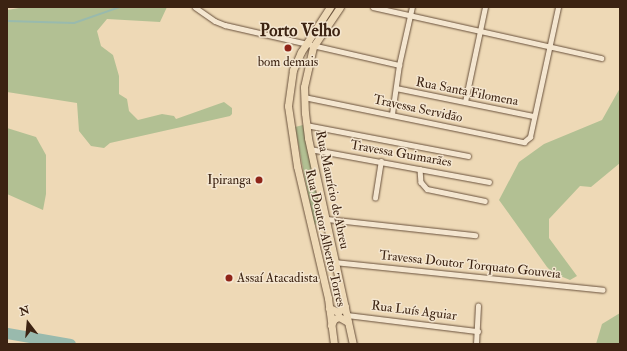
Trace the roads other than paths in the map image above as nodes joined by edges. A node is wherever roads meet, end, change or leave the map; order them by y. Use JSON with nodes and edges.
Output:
{"nodes":[{"id":1,"x":196,"y":7,"type":"edge"},
{"id":2,"x":330,"y":7,"type":"edge"},
{"id":3,"x":340,"y":7,"type":"edge"},
{"id":4,"x":373,"y":7,"type":"edge"},
{"id":5,"x":412,"y":7,"type":"edge"},
{"id":6,"x":485,"y":7,"type":"edge"},
{"id":7,"x":558,"y":7,"type":"edge"},
{"id":8,"x":410,"y":15,"type":"junction"},
{"id":9,"x":481,"y":31,"type":"junction"},
{"id":10,"x":314,"y":44,"type":"junction"},
{"id":11,"x":304,"y":45,"type":"junction"},
{"id":12,"x":548,"y":46,"type":"junction"},
{"id":13,"x":601,"y":58,"type":"dead end"},
{"id":14,"x":399,"y":66,"type":"junction"},
{"id":15,"x":396,"y":88,"type":"junction"},
{"id":16,"x":304,"y":97,"type":"junction"},
{"id":17,"x":465,"y":102,"type":"junction"},
{"id":18,"x":392,"y":114,"type":"junction"},
{"id":19,"x":534,"y":116,"type":"junction"},
{"id":20,"x":306,"y":125,"type":"junction"},
{"id":21,"x":310,"y":149,"type":"junction"},
{"id":22,"x":468,"y":156,"type":"dead end"},
{"id":23,"x":380,"y":161,"type":"junction"},
{"id":24,"x":420,"y":169,"type":"junction"},
{"id":25,"x":489,"y":182,"type":"dead end"},
{"id":26,"x":375,"y":198,"type":"dead end"},
{"id":27,"x":485,"y":201,"type":"dead end"},
{"id":28,"x":327,"y":219,"type":"junction"},
{"id":29,"x":475,"y":235,"type":"dead end"},
{"id":30,"x":334,"y":262,"type":"junction"},
{"id":31,"x":604,"y":290,"type":"dead end"},
{"id":32,"x":345,"y":306,"type":"junction"},
{"id":33,"x":478,"y":306,"type":"dead end"},
{"id":34,"x":329,"y":308,"type":"junction"},
{"id":35,"x":348,"y":318,"type":"junction"},
{"id":36,"x":331,"y":326,"type":"junction"},
{"id":37,"x":478,"y":331,"type":"junction"},
{"id":38,"x":334,"y":344,"type":"edge"},
{"id":39,"x":353,"y":344,"type":"edge"},
{"id":40,"x":476,"y":344,"type":"edge"}],
"edges":[{"from":1,"to":11,"type":"street"},
{"from":2,"to":11,"type":"main road","name":"Rua Doutor Alberto Torres"},
{"from":3,"to":10,"type":"main road","name":"Rua Maurício de Abreu"},
{"from":4,"to":8,"type":"street"},
{"from":5,"to":8,"type":"street"},
{"from":6,"to":9,"type":"street"},
{"from":7,"to":12,"type":"street"},
{"from":8,"to":9,"type":"street"},
{"from":8,"to":14,"type":"street"},
{"from":9,"to":12,"type":"street"},
{"from":9,"to":17,"type":"street"},
{"from":10,"to":11,"type":"street"},
{"from":10,"to":14,"type":"street"},
{"from":10,"to":16,"type":"main road","name":"Rua Maurício de Abreu"},
{"from":11,"to":34,"type":"main road","name":"Rua Doutor Alberto Torres"},
{"from":12,"to":13,"type":"street"},
{"from":12,"to":19,"type":"street"},
{"from":14,"to":15,"type":"street"},
{"from":15,"to":17,"type":"street","name":"Rua Santa Filomena"},
{"from":15,"to":18,"type":"street"},
{"from":16,"to":18,"type":"street","name":"Travessa Servidão"},
{"from":16,"to":20,"type":"main road","name":"Rua Maurício de Abreu"},
{"from":17,"to":19,"type":"street","name":"Rua Santa Filomena"},
{"from":18,"to":19,"type":"street","name":"Travessa Servidão"},
{"from":20,"to":21,"type":"main road","name":"Rua Maurício de Abreu"},
{"from":20,"to":22,"type":"street"},
{"from":21,"to":23,"type":"street","name":"Travessa Guimarães"},
{"from":21,"to":28,"type":"main road","name":"Rua Maurício de Abreu"},
{"from":23,"to":24,"type":"street","name":"Travessa Guimarães"},
{"from":23,"to":26,"type":"street"},
{"from":24,"to":25,"type":"street","name":"Travessa Guimarães"},
{"from":24,"to":27,"type":"street"},
{"from":28,"to":29,"type":"street"},
{"from":28,"to":30,"type":"main road","name":"Rua Maurício de Abreu"},
{"from":30,"to":31,"type":"street","name":"Travessa Doutor Torquato Gouveia"},
{"from":30,"to":32,"type":"main road","name":"Rua Maurício de Abreu"},
{"from":32,"to":34,"type":"main road"},
{"from":32,"to":35,"type":"main road","name":"Rua Maurício de Abreu"},
{"from":33,"to":37,"type":"street"},
{"from":34,"to":36,"type":"main road","name":"Rua Doutor Alberto Torres"},
{"from":35,"to":36,"type":"main road"},
{"from":35,"to":37,"type":"street","name":"Rua Luís Aguiar"},
{"from":35,"to":39,"type":"main road","name":"Rua Maurício de Abreu"},
{"from":36,"to":38,"type":"main road","name":"Rua Doutor Alberto Torres"},
{"from":37,"to":40,"type":"street"}]}
